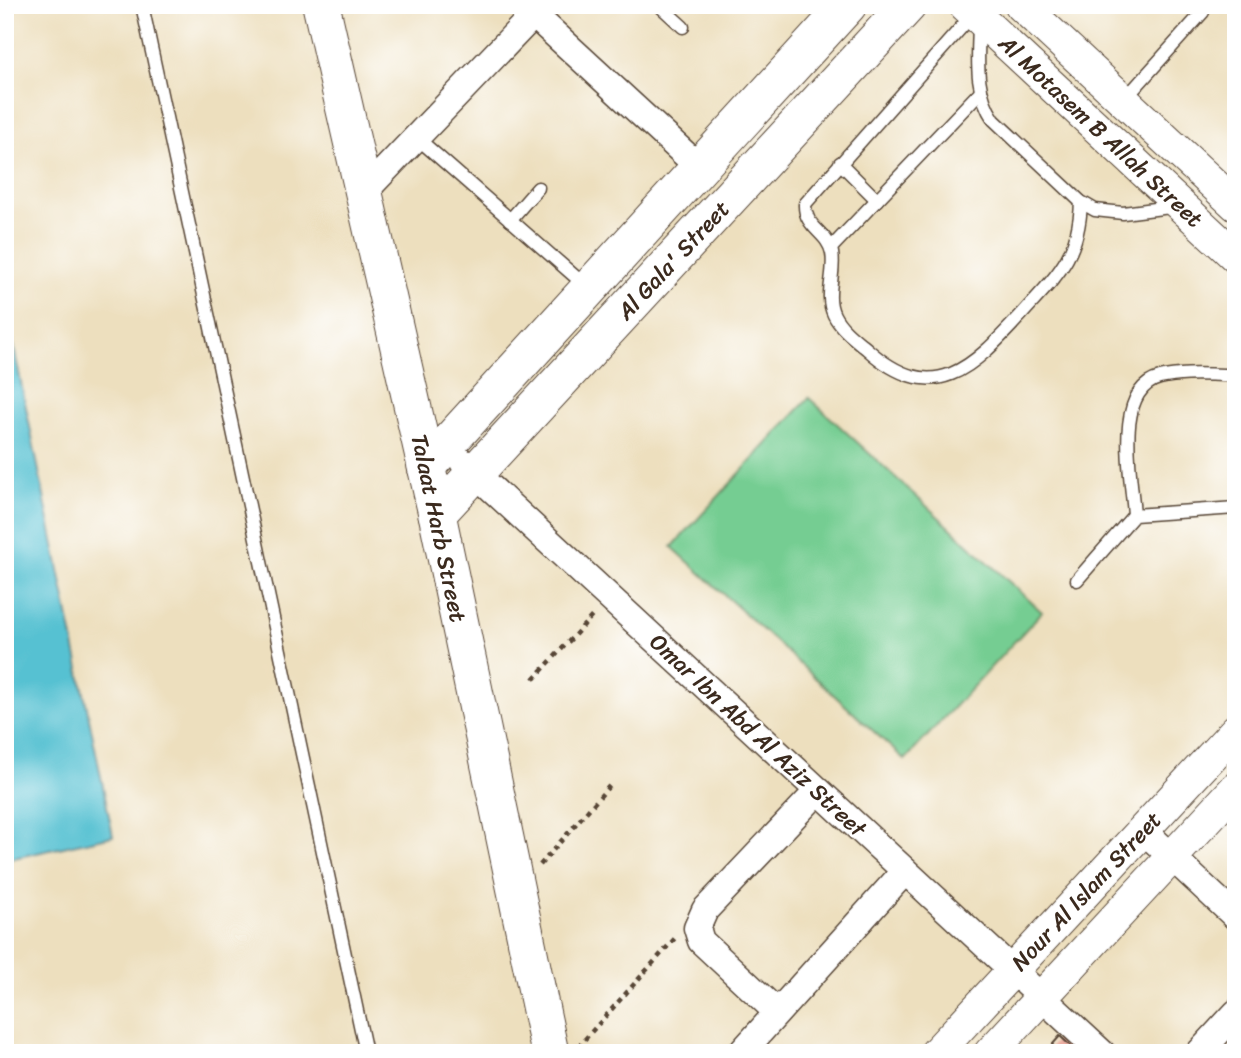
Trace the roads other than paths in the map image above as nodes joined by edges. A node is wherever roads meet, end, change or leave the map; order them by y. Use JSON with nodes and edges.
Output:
{"nodes":[{"id":1,"x":142,"y":5,"type":"edge"},
{"id":2,"x":321,"y":5,"type":"edge"},
{"id":3,"x":659,"y":5,"type":"edge"},
{"id":4,"x":908,"y":5,"type":"edge"},
{"id":5,"x":1021,"y":5,"type":"edge"},
{"id":6,"x":538,"y":10,"type":"edge"},
{"id":7,"x":973,"y":12,"type":"edge"},
{"id":8,"x":1203,"y":12,"type":"dead end"},
{"id":9,"x":836,"y":13,"type":"edge"},
{"id":10,"x":683,"y":27,"type":"dead end"},
{"id":11,"x":980,"y":92,"type":"junction"},
{"id":12,"x":1124,"y":101,"type":"junction"},
{"id":13,"x":416,"y":137,"type":"junction"},
{"id":14,"x":840,"y":163,"type":"junction"},
{"id":15,"x":700,"y":167,"type":"junction"},
{"id":16,"x":538,"y":188,"type":"dead end"},
{"id":17,"x":364,"y":192,"type":"junction"},
{"id":18,"x":877,"y":200,"type":"junction"},
{"id":19,"x":1081,"y":202,"type":"junction"},
{"id":20,"x":1181,"y":205,"type":"junction"},
{"id":21,"x":1236,"y":205,"type":"edge"},
{"id":22,"x":510,"y":220,"type":"junction"},
{"id":23,"x":831,"y":248,"type":"junction"},
{"id":24,"x":1236,"y":257,"type":"edge"},
{"id":25,"x":589,"y":289,"type":"junction"},
{"id":26,"x":1236,"y":375,"type":"edge"},
{"id":27,"x":436,"y":457,"type":"junction"},
{"id":28,"x":476,"y":474,"type":"junction"},
{"id":29,"x":1236,"y":508,"type":"edge"},
{"id":30,"x":437,"y":514,"type":"junction"},
{"id":31,"x":1134,"y":515,"type":"junction"},
{"id":32,"x":1076,"y":580,"type":"dead end"},
{"id":33,"x":1236,"y":730,"type":"edge"},
{"id":34,"x":1236,"y":788,"type":"edge"},
{"id":35,"x":818,"y":790,"type":"junction"},
{"id":36,"x":1143,"y":830,"type":"junction"},
{"id":37,"x":1172,"y":857,"type":"junction"},
{"id":38,"x":905,"y":871,"type":"junction"},
{"id":39,"x":1236,"y":917,"type":"edge"},
{"id":40,"x":1013,"y":970,"type":"junction"},
{"id":41,"x":1042,"y":997,"type":"junction"},
{"id":42,"x":778,"y":1012,"type":"junction"},
{"id":43,"x":1236,"y":1013,"type":"edge"},
{"id":44,"x":757,"y":1047,"type":"edge"},
{"id":45,"x":366,"y":1053,"type":"edge"},
{"id":46,"x":550,"y":1053,"type":"edge"},
{"id":47,"x":936,"y":1053,"type":"edge"},
{"id":48,"x":990,"y":1053,"type":"edge"},
{"id":49,"x":1102,"y":1053,"type":"edge"},
{"id":50,"x":1199,"y":1053,"type":"edge"}],
"edges":[{"from":1,"to":45,"type":"lane"},
{"from":2,"to":17,"type":"main road","name":"Talaat Harb Street"},
{"from":3,"to":10,"type":"lane"},
{"from":4,"to":28,"type":"main road","name":"Al Gala' Street"},
{"from":5,"to":12,"type":"street","name":"Al Motasem B Allah Street"},
{"from":6,"to":13,"type":"street"},
{"from":6,"to":15,"type":"street"},
{"from":7,"to":11,"type":"lane"},
{"from":7,"to":14,"type":"lane"},
{"from":7,"to":20,"type":"street","name":"Al Motasem B Allah Street"},
{"from":8,"to":12,"type":"lane"},
{"from":9,"to":15,"type":"main road","name":"Al Gala' Street"},
{"from":11,"to":18,"type":"lane"},
{"from":11,"to":19,"type":"lane"},
{"from":12,"to":21,"type":"street","name":"Al Motasem B Allah Street"},
{"from":13,"to":17,"type":"street"},
{"from":13,"to":22,"type":"lane"},
{"from":14,"to":18,"type":"lane"},
{"from":14,"to":23,"type":"lane"},
{"from":15,"to":25,"type":"main road","name":"Al Gala' Street"},
{"from":16,"to":22,"type":"lane"},
{"from":17,"to":27,"type":"main road","name":"Talaat Harb Street"},
{"from":18,"to":23,"type":"lane"},
{"from":19,"to":20,"type":"lane"},
{"from":19,"to":23,"type":"lane"},
{"from":20,"to":24,"type":"street","name":"Al Motasem B Allah Street"},
{"from":22,"to":25,"type":"lane"},
{"from":25,"to":27,"type":"main road","name":"Al Gala' Street"},
{"from":26,"to":31,"type":"lane"},
{"from":27,"to":28,"type":"street","name":"Omar Ibn Abd Al Aziz Street"},
{"from":27,"to":30,"type":"main road","name":"Talaat Harb Street"},
{"from":28,"to":30,"type":"main road","name":"Al Gala' Street"},
{"from":28,"to":35,"type":"street","name":"Omar Ibn Abd Al Aziz Street"},
{"from":29,"to":31,"type":"lane"},
{"from":30,"to":46,"type":"main road","name":"Talaat Harb Street"},
{"from":31,"to":32,"type":"lane"},
{"from":33,"to":36,"type":"street","name":"Nour Al Islam Street"},
{"from":34,"to":37,"type":"street","name":"Nour Al Islam Street"},
{"from":35,"to":38,"type":"street","name":"Omar Ibn Abd Al Aziz Street"},
{"from":35,"to":42,"type":"street"},
{"from":36,"to":37,"type":"street"},
{"from":36,"to":40,"type":"street","name":"Nour Al Islam Street"},
{"from":37,"to":39,"type":"street"},
{"from":37,"to":41,"type":"street","name":"Nour Al Islam Street"},
{"from":38,"to":40,"type":"street","name":"Omar Ibn Abd Al Aziz Street"},
{"from":38,"to":42,"type":"street"},
{"from":40,"to":41,"type":"street","name":"Omar Ibn Abd Al Aziz Street"},
{"from":40,"to":47,"type":"street","name":"Nour Al Islam Street"},
{"from":41,"to":48,"type":"street","name":"Nour Al Islam Street"},
{"from":41,"to":49,"type":"street","name":"Omar Ibn Abd Al Aziz Street"},
{"from":42,"to":44,"type":"street"},
{"from":43,"to":50,"type":"street"}]}
